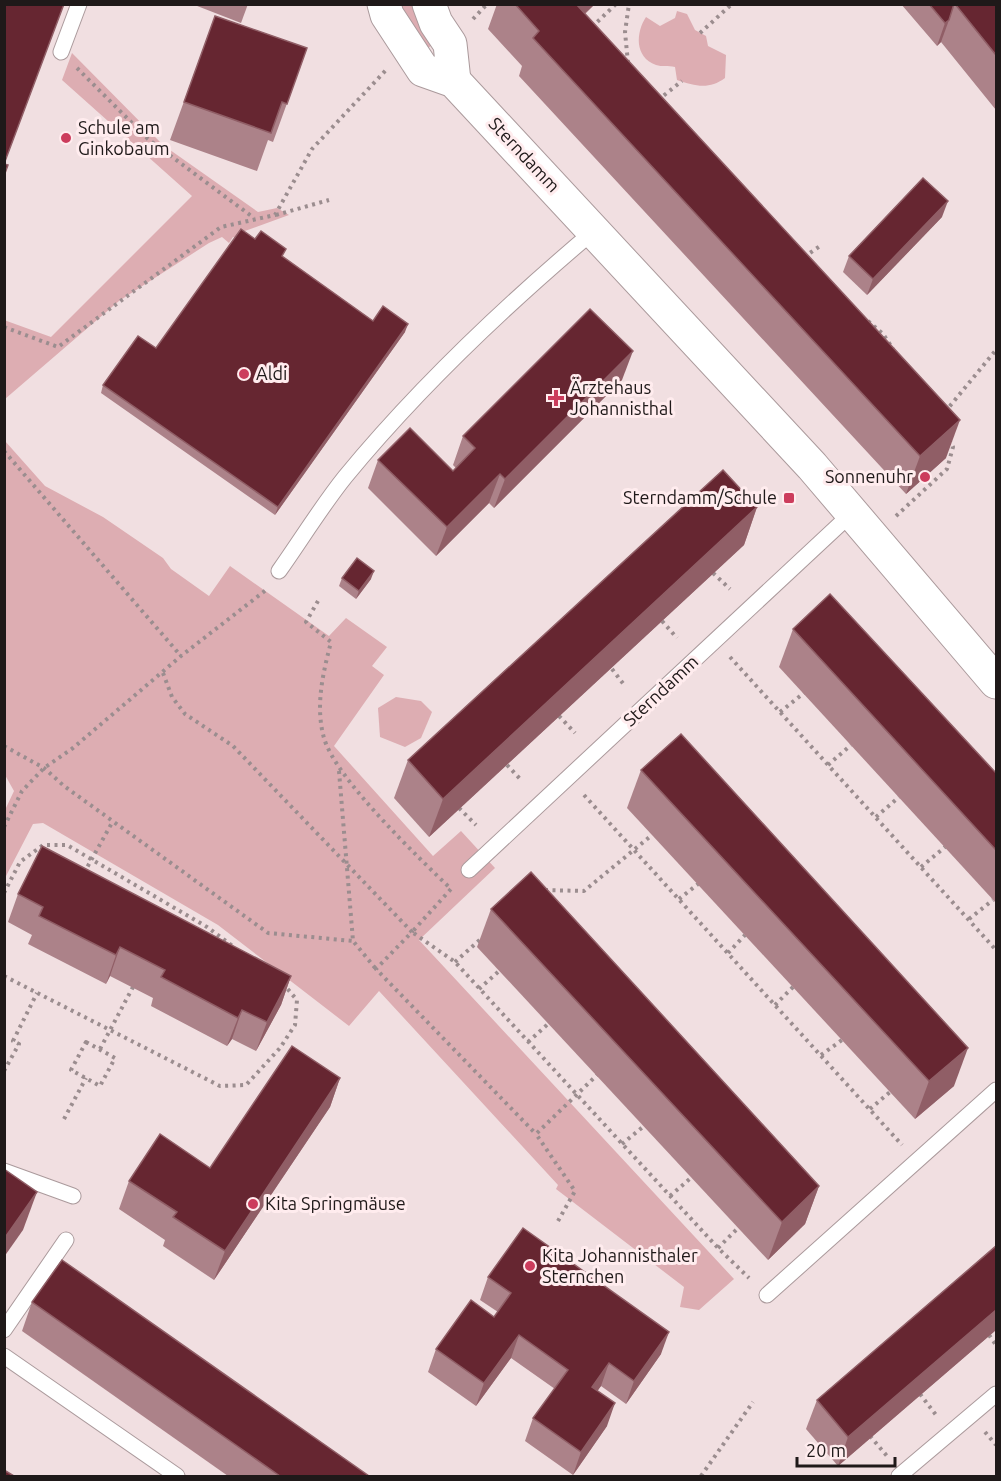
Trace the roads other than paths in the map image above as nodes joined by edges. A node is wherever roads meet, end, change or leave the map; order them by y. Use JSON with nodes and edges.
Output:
{"nodes":[{"id":1,"x":79,"y":4,"type":"edge"},
{"id":2,"x":384,"y":4,"type":"edge"},
{"id":3,"x":429,"y":4,"type":"edge"},
{"id":4,"x":61,"y":52,"type":"road end"},
{"id":5,"x":454,"y":81,"type":"junction"},
{"id":6,"x":595,"y":230,"type":"junction"},
{"id":7,"x":853,"y":512,"type":"junction"},
{"id":8,"x":279,"y":571,"type":"road end"},
{"id":9,"x":996,"y":682,"type":"edge"},
{"id":10,"x":469,"y":870,"type":"dead end"},
{"id":11,"x":996,"y":1090,"type":"edge"},
{"id":12,"x":4,"y":1171,"type":"edge"},
{"id":13,"x":73,"y":1196,"type":"dead end"},
{"id":14,"x":66,"y":1240,"type":"dead end"},
{"id":15,"x":767,"y":1295,"type":"road end"},
{"id":16,"x":4,"y":1330,"type":"edge"},
{"id":17,"x":4,"y":1356,"type":"edge"},
{"id":18,"x":996,"y":1394,"type":"edge"},
{"id":19,"x":177,"y":1476,"type":"edge"},
{"id":20,"x":899,"y":1476,"type":"edge"}],
"edges":[{"from":1,"to":4,"type":"lane"},
{"from":2,"to":5,"type":"street","name":"Sterndamm"},
{"from":3,"to":5,"type":"street"},
{"from":5,"to":6,"type":"street","name":"Sterndamm"},
{"from":6,"to":7,"type":"street","name":"Sterndamm"},
{"from":6,"to":8,"type":"lane"},
{"from":7,"to":9,"type":"street","name":"Sterndamm"},
{"from":7,"to":10,"type":"lane","name":"Sterndamm"},
{"from":11,"to":15,"type":"lane"},
{"from":12,"to":13,"type":"lane"},
{"from":14,"to":16,"type":"lane"},
{"from":17,"to":19,"type":"lane"},
{"from":18,"to":20,"type":"lane"}]}
